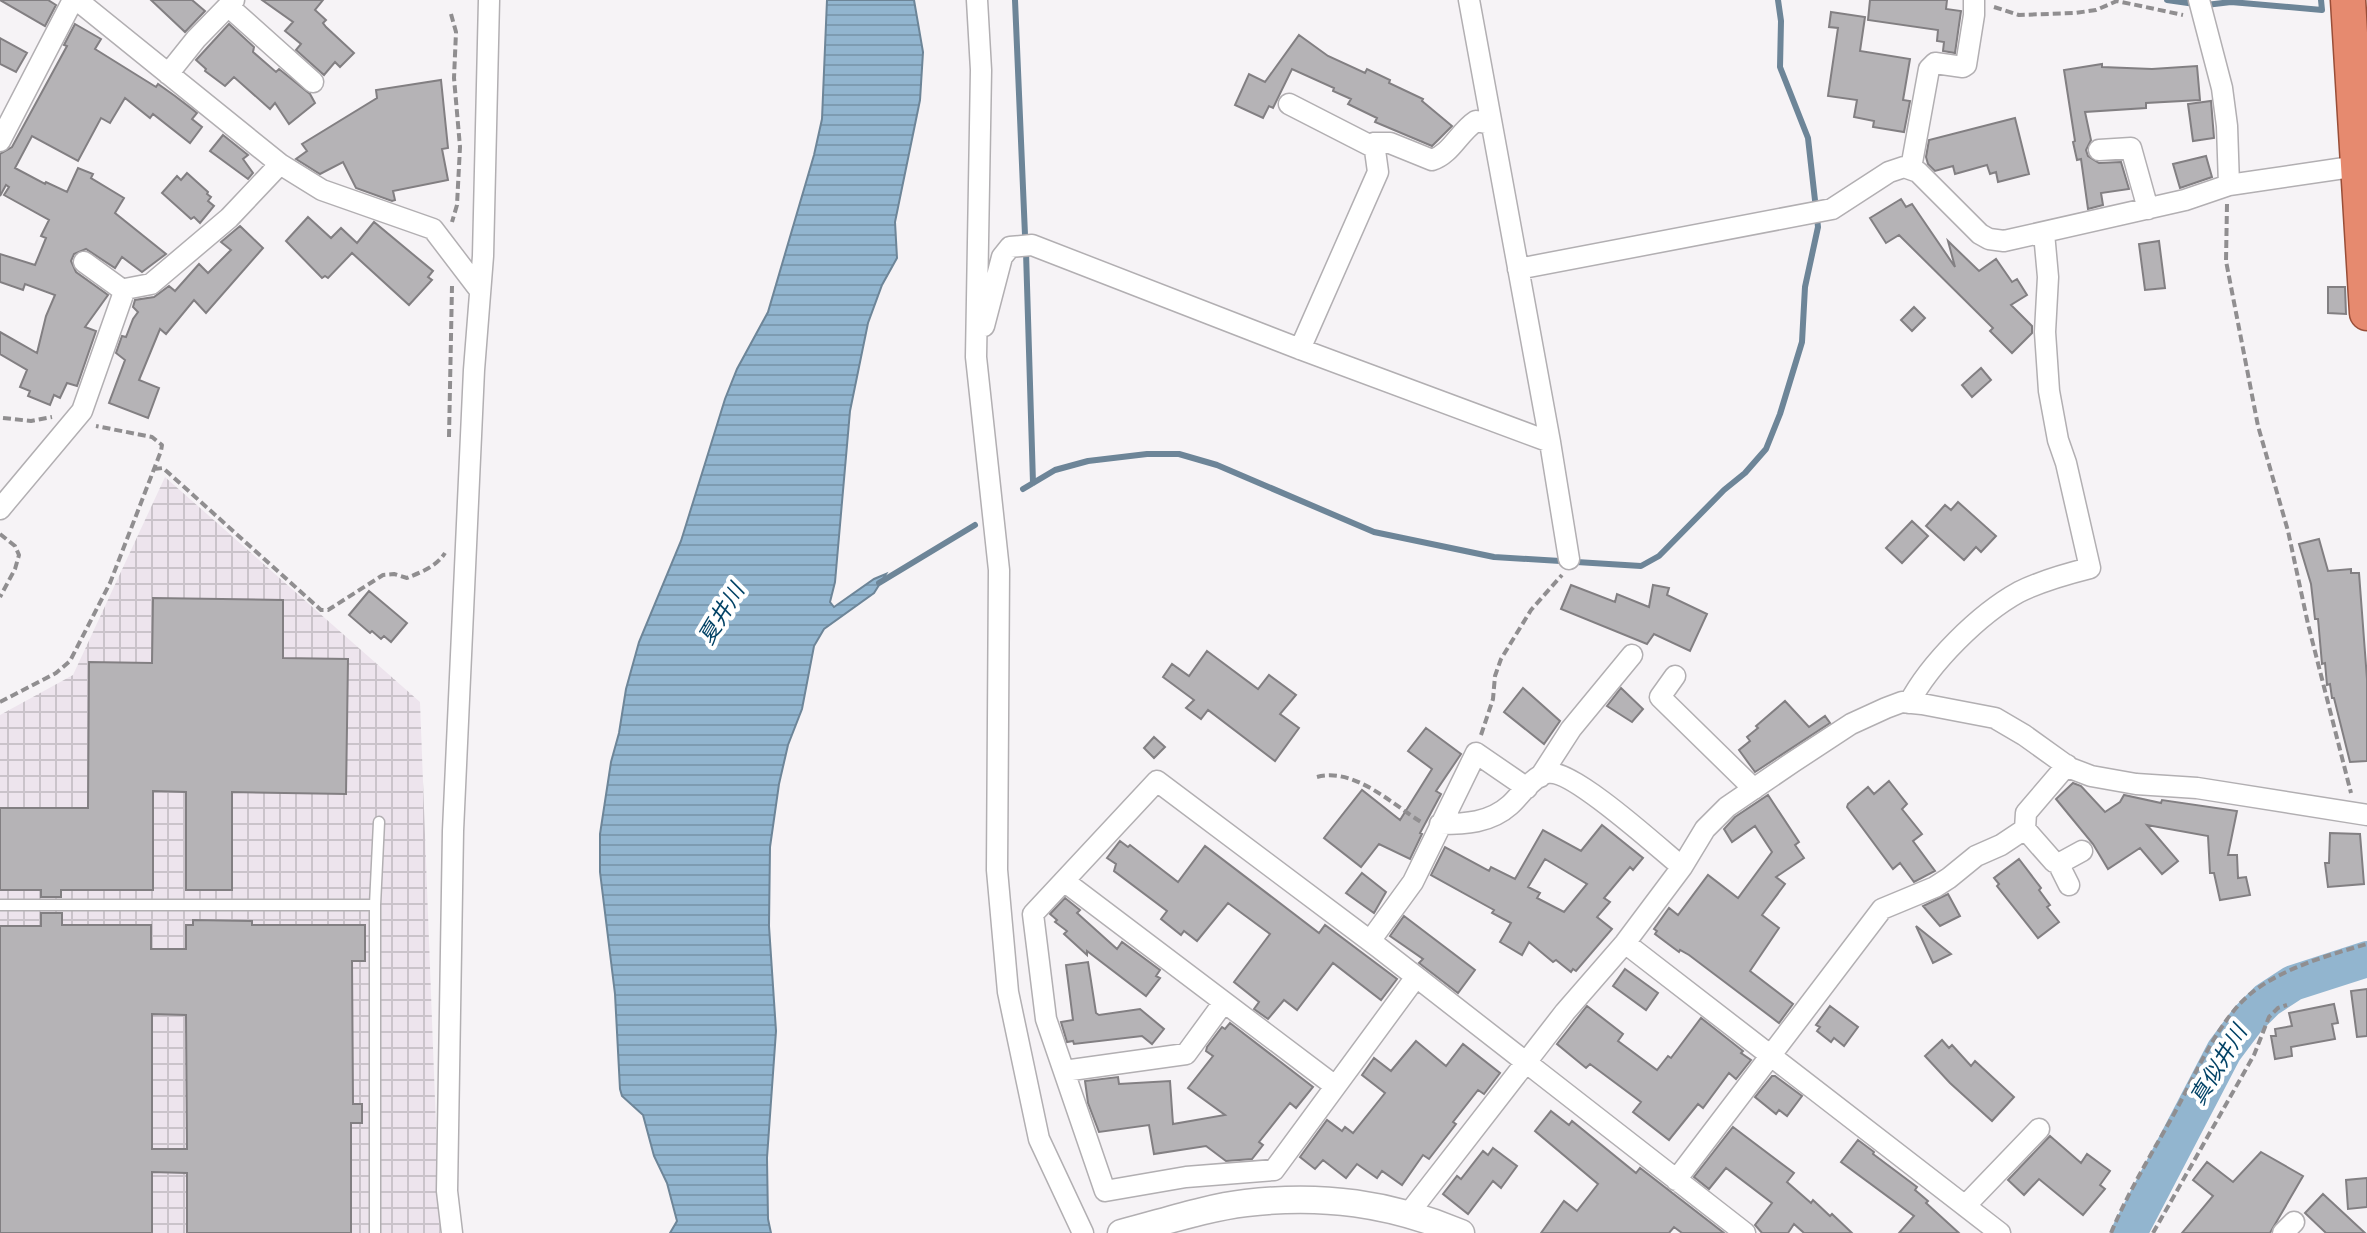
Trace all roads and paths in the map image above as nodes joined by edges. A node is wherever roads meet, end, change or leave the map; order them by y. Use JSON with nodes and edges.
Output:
{"nodes":[{"id":1,"x":75,"y":0,"type":"edge"},
{"id":2,"x":489,"y":0,"type":"edge"},
{"id":3,"x":977,"y":0,"type":"edge"},
{"id":4,"x":1469,"y":0,"type":"edge"},
{"id":5,"x":2348,"y":0,"type":"edge"},
{"id":6,"x":231,"y":3,"type":"edge"},
{"id":7,"x":1982,"y":3,"type":"edge"},
{"id":8,"x":2202,"y":11,"type":"edge"},
{"id":9,"x":451,"y":14,"type":"dead end"},
{"id":10,"x":168,"y":74,"type":"junction"},
{"id":11,"x":313,"y":82,"type":"dead end"},
{"id":12,"x":1289,"y":104,"type":"dead end"},
{"id":13,"x":1491,"y":124,"type":"junction"},
{"id":14,"x":0,"y":141,"type":"edge"},
{"id":15,"x":1373,"y":147,"type":"junction"},
{"id":16,"x":2099,"y":150,"type":"dead end"},
{"id":17,"x":280,"y":164,"type":"junction"},
{"id":18,"x":2358,"y":166,"type":"junction"},
{"id":19,"x":1911,"y":168,"type":"junction"},
{"id":20,"x":2229,"y":185,"type":"junction"},
{"id":21,"x":2148,"y":209,"type":"junction"},
{"id":22,"x":2044,"y":233,"type":"junction"},
{"id":23,"x":451,"y":253,"type":"junction"},
{"id":24,"x":84,"y":262,"type":"dead end"},
{"id":25,"x":1518,"y":269,"type":"junction"},
{"id":26,"x":478,"y":288,"type":"junction"},
{"id":27,"x":124,"y":291,"type":"junction"},
{"id":28,"x":2367,"y":313,"type":"edge"},
{"id":29,"x":1300,"y":349,"type":"junction"},
{"id":30,"x":976,"y":357,"type":"junction"},
{"id":31,"x":3,"y":418,"type":"dead end"},
{"id":32,"x":76,"y":419,"type":"junction"},
{"id":33,"x":1550,"y":442,"type":"junction"},
{"id":34,"x":449,"y":451,"type":"dead end"},
{"id":35,"x":154,"y":469,"type":"junction"},
{"id":36,"x":0,"y":509,"type":"edge"},
{"id":37,"x":0,"y":534,"type":"edge"},
{"id":38,"x":446,"y":552,"type":"dead end"},
{"id":39,"x":1567,"y":564,"type":"joint"},
{"id":40,"x":0,"y":597,"type":"edge"},
{"id":41,"x":1632,"y":655,"type":"dead end"},
{"id":42,"x":1675,"y":676,"type":"dead end"},
{"id":43,"x":0,"y":702,"type":"edge"},
{"id":44,"x":1909,"y":703,"type":"junction"},
{"id":45,"x":1476,"y":753,"type":"junction"},
{"id":46,"x":2067,"y":765,"type":"junction"},
{"id":47,"x":1317,"y":777,"type":"dead end"},
{"id":48,"x":1533,"y":783,"type":"junction"},
{"id":49,"x":1754,"y":789,"type":"junction"},
{"id":50,"x":2362,"y":815,"type":"edge"},
{"id":51,"x":379,"y":822,"type":"dead end"},
{"id":52,"x":1439,"y":828,"type":"junction"},
{"id":53,"x":2025,"y":829,"type":"junction"},
{"id":54,"x":2082,"y":851,"type":"dead end"},
{"id":55,"x":2058,"y":863,"type":"junction"},
{"id":56,"x":1682,"y":867,"type":"junction"},
{"id":57,"x":1064,"y":881,"type":"junction"},
{"id":58,"x":2069,"y":885,"type":"dead end"},
{"id":59,"x":0,"y":905,"type":"edge"},
{"id":60,"x":375,"y":905,"type":"junction"},
{"id":61,"x":1370,"y":941,"type":"junction"},
{"id":62,"x":1625,"y":943,"type":"junction"},
{"id":63,"x":2367,"y":944,"type":"edge"},
{"id":64,"x":1416,"y":977,"type":"junction"},
{"id":65,"x":1224,"y":1002,"type":"junction"},
{"id":66,"x":2287,"y":1005,"type":"dead end"},
{"id":67,"x":1772,"y":1056,"type":"junction"},
{"id":68,"x":1525,"y":1063,"type":"junction"},
{"id":69,"x":1064,"y":1071,"type":"junction"},
{"id":70,"x":1335,"y":1086,"type":"junction"},
{"id":71,"x":2039,"y":1129,"type":"dead end"},
{"id":72,"x":1676,"y":1180,"type":"junction"},
{"id":73,"x":1965,"y":1206,"type":"junction"},
{"id":74,"x":1409,"y":1213,"type":"junction"},
{"id":75,"x":375,"y":1233,"type":"edge"},
{"id":76,"x":452,"y":1233,"type":"edge"},
{"id":77,"x":1083,"y":1233,"type":"edge"},
{"id":78,"x":1121,"y":1233,"type":"edge"},
{"id":79,"x":1461,"y":1233,"type":"edge"},
{"id":80,"x":1745,"y":1233,"type":"edge"},
{"id":81,"x":2000,"y":1233,"type":"edge"},
{"id":82,"x":2111,"y":1233,"type":"edge"},
{"id":83,"x":2153,"y":1233,"type":"edge"}],
"edges":[{"from":1,"to":10,"type":"street"},
{"from":1,"to":14,"type":"street"},
{"from":2,"to":26,"type":"street"},
{"from":3,"to":30,"type":"street"},
{"from":4,"to":13,"type":"street"},
{"from":5,"to":18,"type":"highway"},
{"from":6,"to":10,"type":"street"},
{"from":6,"to":11,"type":"street"},
{"from":7,"to":8,"type":"path"},
{"from":7,"to":19,"type":"street"},
{"from":8,"to":20,"type":"street"},
{"from":9,"to":23,"type":"path"},
{"from":10,"to":17,"type":"street"},
{"from":12,"to":15,"type":"street"},
{"from":13,"to":15,"type":"street"},
{"from":13,"to":25,"type":"street"},
{"from":15,"to":29,"type":"street"},
{"from":16,"to":21,"type":"street"},
{"from":17,"to":23,"type":"street"},
{"from":17,"to":27,"type":"street"},
{"from":18,"to":20,"type":"street"},
{"from":18,"to":28,"type":"highway"},
{"from":19,"to":22,"type":"street"},
{"from":19,"to":25,"type":"street"},
{"from":20,"to":21,"type":"street"},
{"from":20,"to":50,"type":"path"},
{"from":21,"to":22,"type":"street"},
{"from":22,"to":44,"type":"street"},
{"from":23,"to":26,"type":"street"},
{"from":23,"to":34,"type":"path"},
{"from":24,"to":27,"type":"street"},
{"from":25,"to":33,"type":"street"},
{"from":26,"to":76,"type":"street"},
{"from":27,"to":32,"type":"street"},
{"from":29,"to":30,"type":"street"},
{"from":29,"to":33,"type":"street"},
{"from":30,"to":77,"type":"street"},
{"from":31,"to":32,"type":"path"},
{"from":32,"to":35,"type":"path"},
{"from":32,"to":36,"type":"street"},
{"from":33,"to":39,"type":"street"},
{"from":35,"to":38,"type":"path"},
{"from":35,"to":43,"type":"path"},
{"from":37,"to":40,"type":"path"},
{"from":39,"to":45,"type":"path"},
{"from":41,"to":48,"type":"street"},
{"from":42,"to":49,"type":"street"},
{"from":44,"to":46,"type":"street"},
{"from":44,"to":49,"type":"street"},
{"from":45,"to":48,"type":"street"},
{"from":45,"to":52,"type":"street"},
{"from":46,"to":50,"type":"street"},
{"from":46,"to":53,"type":"street"},
{"from":47,"to":52,"type":"path"},
{"from":48,"to":52,"type":"street"},
{"from":48,"to":56,"type":"street"},
{"from":49,"to":56,"type":"street"},
{"from":51,"to":60,"type":"lane"},
{"from":52,"to":61,"type":"street"},
{"from":53,"to":55,"type":"street"},
{"from":53,"to":67,"type":"street"},
{"from":54,"to":55,"type":"street"},
{"from":55,"to":58,"type":"street"},
{"from":56,"to":62,"type":"street"},
{"from":57,"to":61,"type":"street"},
{"from":57,"to":65,"type":"street"},
{"from":57,"to":69,"type":"street"},
{"from":59,"to":60,"type":"lane"},
{"from":60,"to":75,"type":"lane"},
{"from":61,"to":64,"type":"street"},
{"from":62,"to":67,"type":"street"},
{"from":62,"to":68,"type":"street"},
{"from":63,"to":82,"type":"path"},
{"from":64,"to":68,"type":"street"},
{"from":64,"to":70,"type":"street"},
{"from":65,"to":69,"type":"street"},
{"from":65,"to":70,"type":"street"},
{"from":66,"to":83,"type":"path"},
{"from":67,"to":72,"type":"street"},
{"from":67,"to":73,"type":"street"},
{"from":68,"to":72,"type":"street"},
{"from":68,"to":74,"type":"street"},
{"from":69,"to":70,"type":"street"},
{"from":71,"to":73,"type":"street"},
{"from":72,"to":80,"type":"street"},
{"from":73,"to":81,"type":"street"},
{"from":74,"to":78,"type":"street"},
{"from":74,"to":79,"type":"street"}]}
